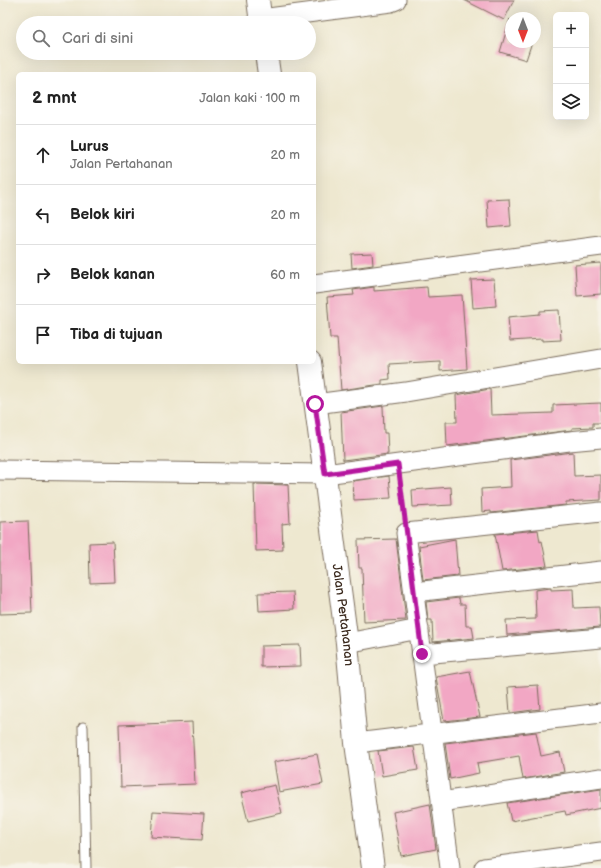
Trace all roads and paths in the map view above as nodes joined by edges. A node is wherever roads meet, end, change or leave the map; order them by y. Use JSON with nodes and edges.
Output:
{"nodes":[{"id":1,"x":396,"y":0,"type":"edge"},
{"id":2,"x":260,"y":14,"type":"edge"},
{"id":3,"x":267,"y":60,"type":"edge"},
{"id":4,"x":269,"y":72,"type":"edge"},
{"id":5,"x":601,"y":246,"type":"edge"},
{"id":6,"x":316,"y":284,"type":"edge"},
{"id":7,"x":601,"y":358,"type":"edge"},
{"id":8,"x":310,"y":364,"type":"edge"},
{"id":9,"x":315,"y":404,"type":"junction"},
{"id":10,"x":601,"y":438,"type":"edge"},
{"id":11,"x":398,"y":464,"type":"junction"},
{"id":12,"x":0,"y":470,"type":"edge"},
{"id":13,"x":325,"y":474,"type":"junction"},
{"id":14,"x":601,"y":512,"type":"edge"},
{"id":15,"x":406,"y":533,"type":"junction"},
{"id":16,"x":601,"y":571,"type":"edge"},
{"id":17,"x":414,"y":592,"type":"junction"},
{"id":18,"x":419,"y":629,"type":"junction"},
{"id":19,"x":601,"y":638,"type":"edge"},
{"id":20,"x":347,"y":643,"type":"junction"},
{"id":21,"x":422,"y":654,"type":"junction"},
{"id":22,"x":601,"y":713,"type":"edge"},
{"id":23,"x":83,"y":728,"type":"dead end"},
{"id":24,"x":432,"y":734,"type":"junction"},
{"id":25,"x":356,"y":743,"type":"junction"},
{"id":26,"x":601,"y":778,"type":"edge"},
{"id":27,"x":441,"y":802,"type":"junction"},
{"id":28,"x":601,"y":852,"type":"edge"},
{"id":29,"x":86,"y":868,"type":"edge"},
{"id":30,"x":373,"y":868,"type":"edge"},
{"id":31,"x":450,"y":868,"type":"edge"},
{"id":32,"x":484,"y":868,"type":"edge"}],
"edges":[{"from":1,"to":2,"type":"street"},
{"from":3,"to":4,"type":"main road"},
{"from":5,"to":6,"type":"street"},
{"from":7,"to":9,"type":"street"},
{"from":8,"to":9,"type":"main road","name":"Jalan Pertahanan"},
{"from":9,"to":13,"type":"main road","name":"Jalan Pertahanan"},
{"from":10,"to":11,"type":"street"},
{"from":11,"to":13,"type":"street"},
{"from":11,"to":15,"type":"path"},
{"from":12,"to":13,"type":"street"},
{"from":13,"to":20,"type":"main road","name":"Jalan Pertahanan"},
{"from":14,"to":15,"type":"street"},
{"from":15,"to":17,"type":"street"},
{"from":16,"to":17,"type":"street"},
{"from":17,"to":18,"type":"street"},
{"from":18,"to":20,"type":"street"},
{"from":18,"to":21,"type":"street"},
{"from":19,"to":21,"type":"street"},
{"from":20,"to":25,"type":"main road","name":"Jalan Pertahanan"},
{"from":21,"to":24,"type":"street"},
{"from":22,"to":24,"type":"street"},
{"from":23,"to":29,"type":"lane"},
{"from":24,"to":25,"type":"street"},
{"from":24,"to":27,"type":"street"},
{"from":25,"to":30,"type":"main road","name":"Jalan Pertahanan"},
{"from":26,"to":27,"type":"street"},
{"from":27,"to":31,"type":"street"},
{"from":28,"to":32,"type":"street"}]}
